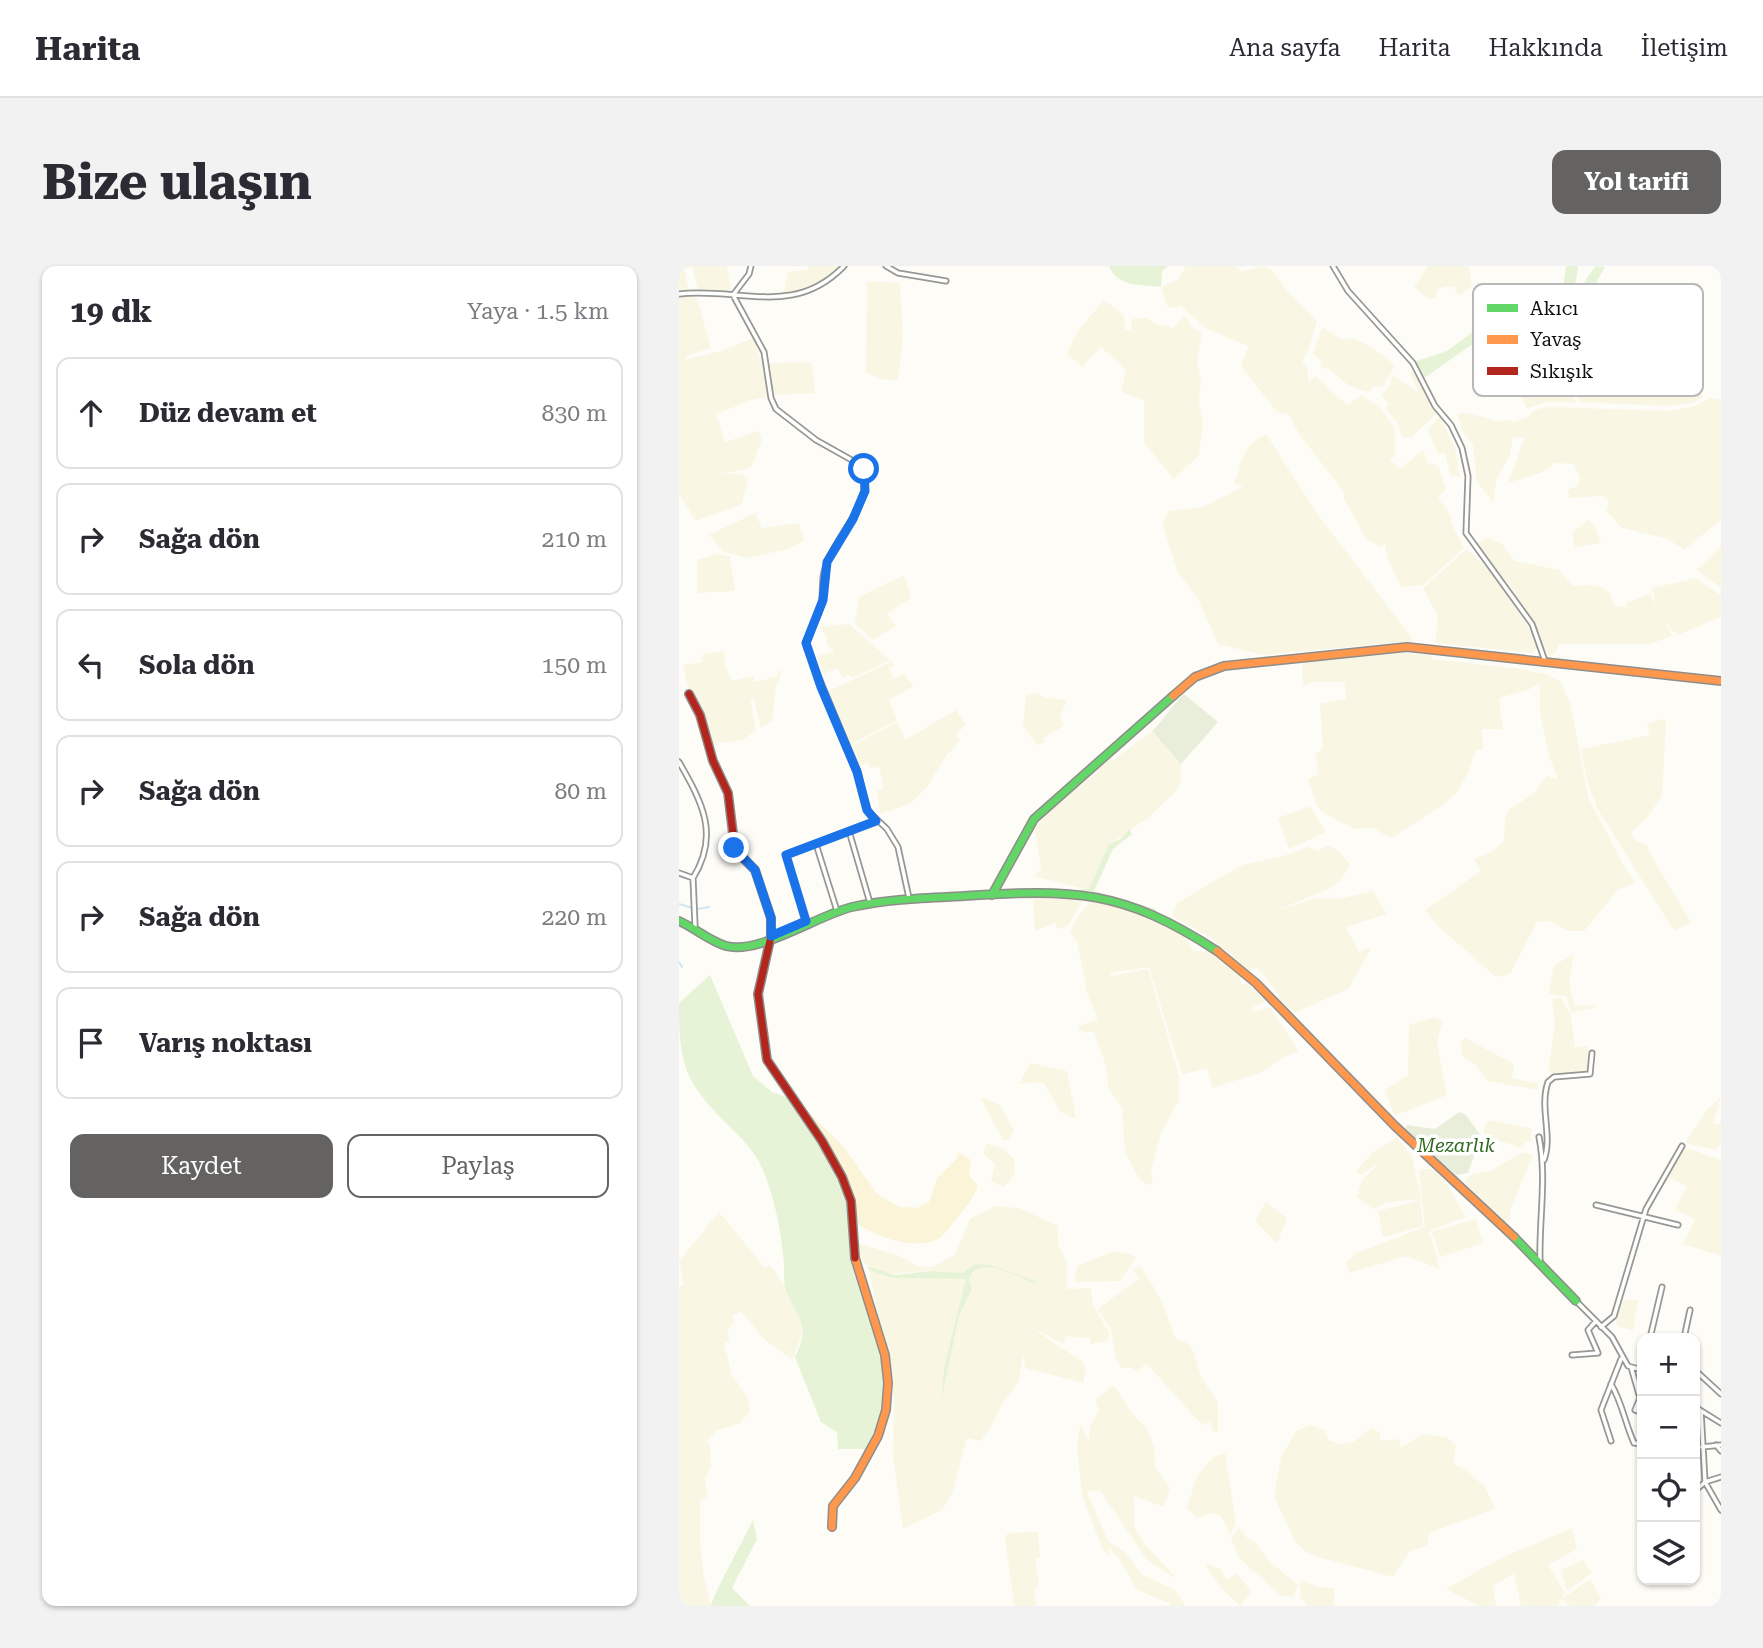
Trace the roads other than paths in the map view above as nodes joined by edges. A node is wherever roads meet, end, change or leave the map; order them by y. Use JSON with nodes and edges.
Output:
{"nodes":[{"id":1,"x":751,"y":266,"type":"edge"},
{"id":2,"x":843,"y":266,"type":"edge"},
{"id":3,"x":885,"y":266,"type":"edge"},
{"id":4,"x":1333,"y":266,"type":"edge"},
{"id":5,"x":946,"y":281,"type":"dead end"},
{"id":6,"x":679,"y":294,"type":"edge"},
{"id":7,"x":733,"y":295,"type":"junction"},
{"id":8,"x":1545,"y":661,"type":"junction"},
{"id":9,"x":1721,"y":681,"type":"edge"},
{"id":10,"x":689,"y":694,"type":"dead end"},
{"id":11,"x":679,"y":762,"type":"edge"},
{"id":12,"x":876,"y":821,"type":"junction"},
{"id":13,"x":849,"y":831,"type":"junction"},
{"id":14,"x":816,"y":844,"type":"junction"},
{"id":15,"x":679,"y":873,"type":"edge"},
{"id":16,"x":693,"y":878,"type":"junction"},
{"id":17,"x":992,"y":895,"type":"junction"},
{"id":18,"x":909,"y":898,"type":"junction"},
{"id":19,"x":870,"y":903,"type":"junction"},
{"id":20,"x":838,"y":911,"type":"junction"},
{"id":21,"x":679,"y":921,"type":"edge"},
{"id":22,"x":806,"y":921,"type":"junction"},
{"id":23,"x":695,"y":926,"type":"junction"},
{"id":24,"x":771,"y":936,"type":"junction"},
{"id":25,"x":1592,"y":1053,"type":"dead end"},
{"id":26,"x":1539,"y":1137,"type":"dead end"},
{"id":27,"x":1682,"y":1146,"type":"dead end"},
{"id":28,"x":1543,"y":1160,"type":"junction"},
{"id":29,"x":1596,"y":1205,"type":"dead end"},
{"id":30,"x":1646,"y":1215,"type":"junction"},
{"id":31,"x":1678,"y":1225,"type":"dead end"},
{"id":32,"x":1540,"y":1263,"type":"junction"},
{"id":33,"x":1662,"y":1287,"type":"dead end"},
{"id":34,"x":1576,"y":1301,"type":"joint"},
{"id":35,"x":1690,"y":1310,"type":"dead end"},
{"id":36,"x":1596,"y":1321,"type":"junction"},
{"id":37,"x":1601,"y":1327,"type":"junction"},
{"id":38,"x":1651,"y":1333,"type":"edge"},
{"id":39,"x":1685,"y":1333,"type":"edge"},
{"id":40,"x":1572,"y":1355,"type":"dead end"},
{"id":41,"x":1621,"y":1359,"type":"junction"},
{"id":42,"x":1631,"y":1367,"type":"junction"},
{"id":43,"x":1637,"y":1369,"type":"edge"},
{"id":44,"x":1700,"y":1375,"type":"edge"},
{"id":45,"x":1611,"y":1384,"type":"junction"},
{"id":46,"x":1721,"y":1394,"type":"edge"},
{"id":47,"x":1640,"y":1396,"type":"edge"},
{"id":48,"x":1701,"y":1411,"type":"joint"},
{"id":49,"x":1721,"y":1423,"type":"edge"},
{"id":50,"x":1611,"y":1441,"type":"dead end"},
{"id":51,"x":1637,"y":1443,"type":"edge"},
{"id":52,"x":1702,"y":1445,"type":"junction"},
{"id":53,"x":1719,"y":1445,"type":"edge"},
{"id":54,"x":1721,"y":1451,"type":"edge"},
{"id":55,"x":1721,"y":1477,"type":"edge"},
{"id":56,"x":1705,"y":1482,"type":"junction"},
{"id":57,"x":1700,"y":1486,"type":"edge"},
{"id":58,"x":1721,"y":1510,"type":"edge"},
{"id":59,"x":832,"y":1527,"type":"dead end"}],
"edges":[{"from":1,"to":7,"type":"street"},
{"from":2,"to":7,"type":"street"},
{"from":3,"to":5,"type":"street"},
{"from":4,"to":8,"type":"street"},
{"from":6,"to":7,"type":"street"},
{"from":7,"to":12,"type":"street"},
{"from":8,"to":9,"type":"street"},
{"from":8,"to":17,"type":"street"},
{"from":10,"to":24,"type":"street"},
{"from":11,"to":16,"type":"street"},
{"from":12,"to":13,"type":"street"},
{"from":12,"to":18,"type":"street"},
{"from":13,"to":14,"type":"street"},
{"from":13,"to":19,"type":"street"},
{"from":14,"to":20,"type":"street"},
{"from":14,"to":22,"type":"street"},
{"from":15,"to":16,"type":"street"},
{"from":16,"to":23,"type":"street"},
{"from":17,"to":18,"type":"street"},
{"from":17,"to":32,"type":"street"},
{"from":18,"to":19,"type":"street"},
{"from":19,"to":20,"type":"street"},
{"from":20,"to":22,"type":"street"},
{"from":21,"to":23,"type":"street"},
{"from":22,"to":24,"type":"street"},
{"from":23,"to":24,"type":"street"},
{"from":24,"to":59,"type":"street"},
{"from":25,"to":28,"type":"street"},
{"from":26,"to":28,"type":"street"},
{"from":27,"to":30,"type":"street"},
{"from":28,"to":32,"type":"street"},
{"from":29,"to":30,"type":"street"},
{"from":30,"to":31,"type":"street"},
{"from":30,"to":37,"type":"street"},
{"from":32,"to":34,"type":"street"},
{"from":33,"to":38,"type":"street"},
{"from":34,"to":36,"type":"street"},
{"from":35,"to":39,"type":"street"},
{"from":36,"to":37,"type":"street"},
{"from":36,"to":40,"type":"street"},
{"from":37,"to":41,"type":"street"},
{"from":41,"to":42,"type":"street"},
{"from":41,"to":45,"type":"street"},
{"from":42,"to":43,"type":"street"},
{"from":42,"to":47,"type":"street"},
{"from":44,"to":46,"type":"street"},
{"from":45,"to":50,"type":"street"},
{"from":45,"to":51,"type":"street"},
{"from":48,"to":49,"type":"street"},
{"from":48,"to":52,"type":"street"},
{"from":52,"to":53,"type":"street"},
{"from":52,"to":56,"type":"street"},
{"from":53,"to":54,"type":"street"},
{"from":55,"to":56,"type":"street"},
{"from":56,"to":57,"type":"street"},
{"from":56,"to":58,"type":"street"}]}
